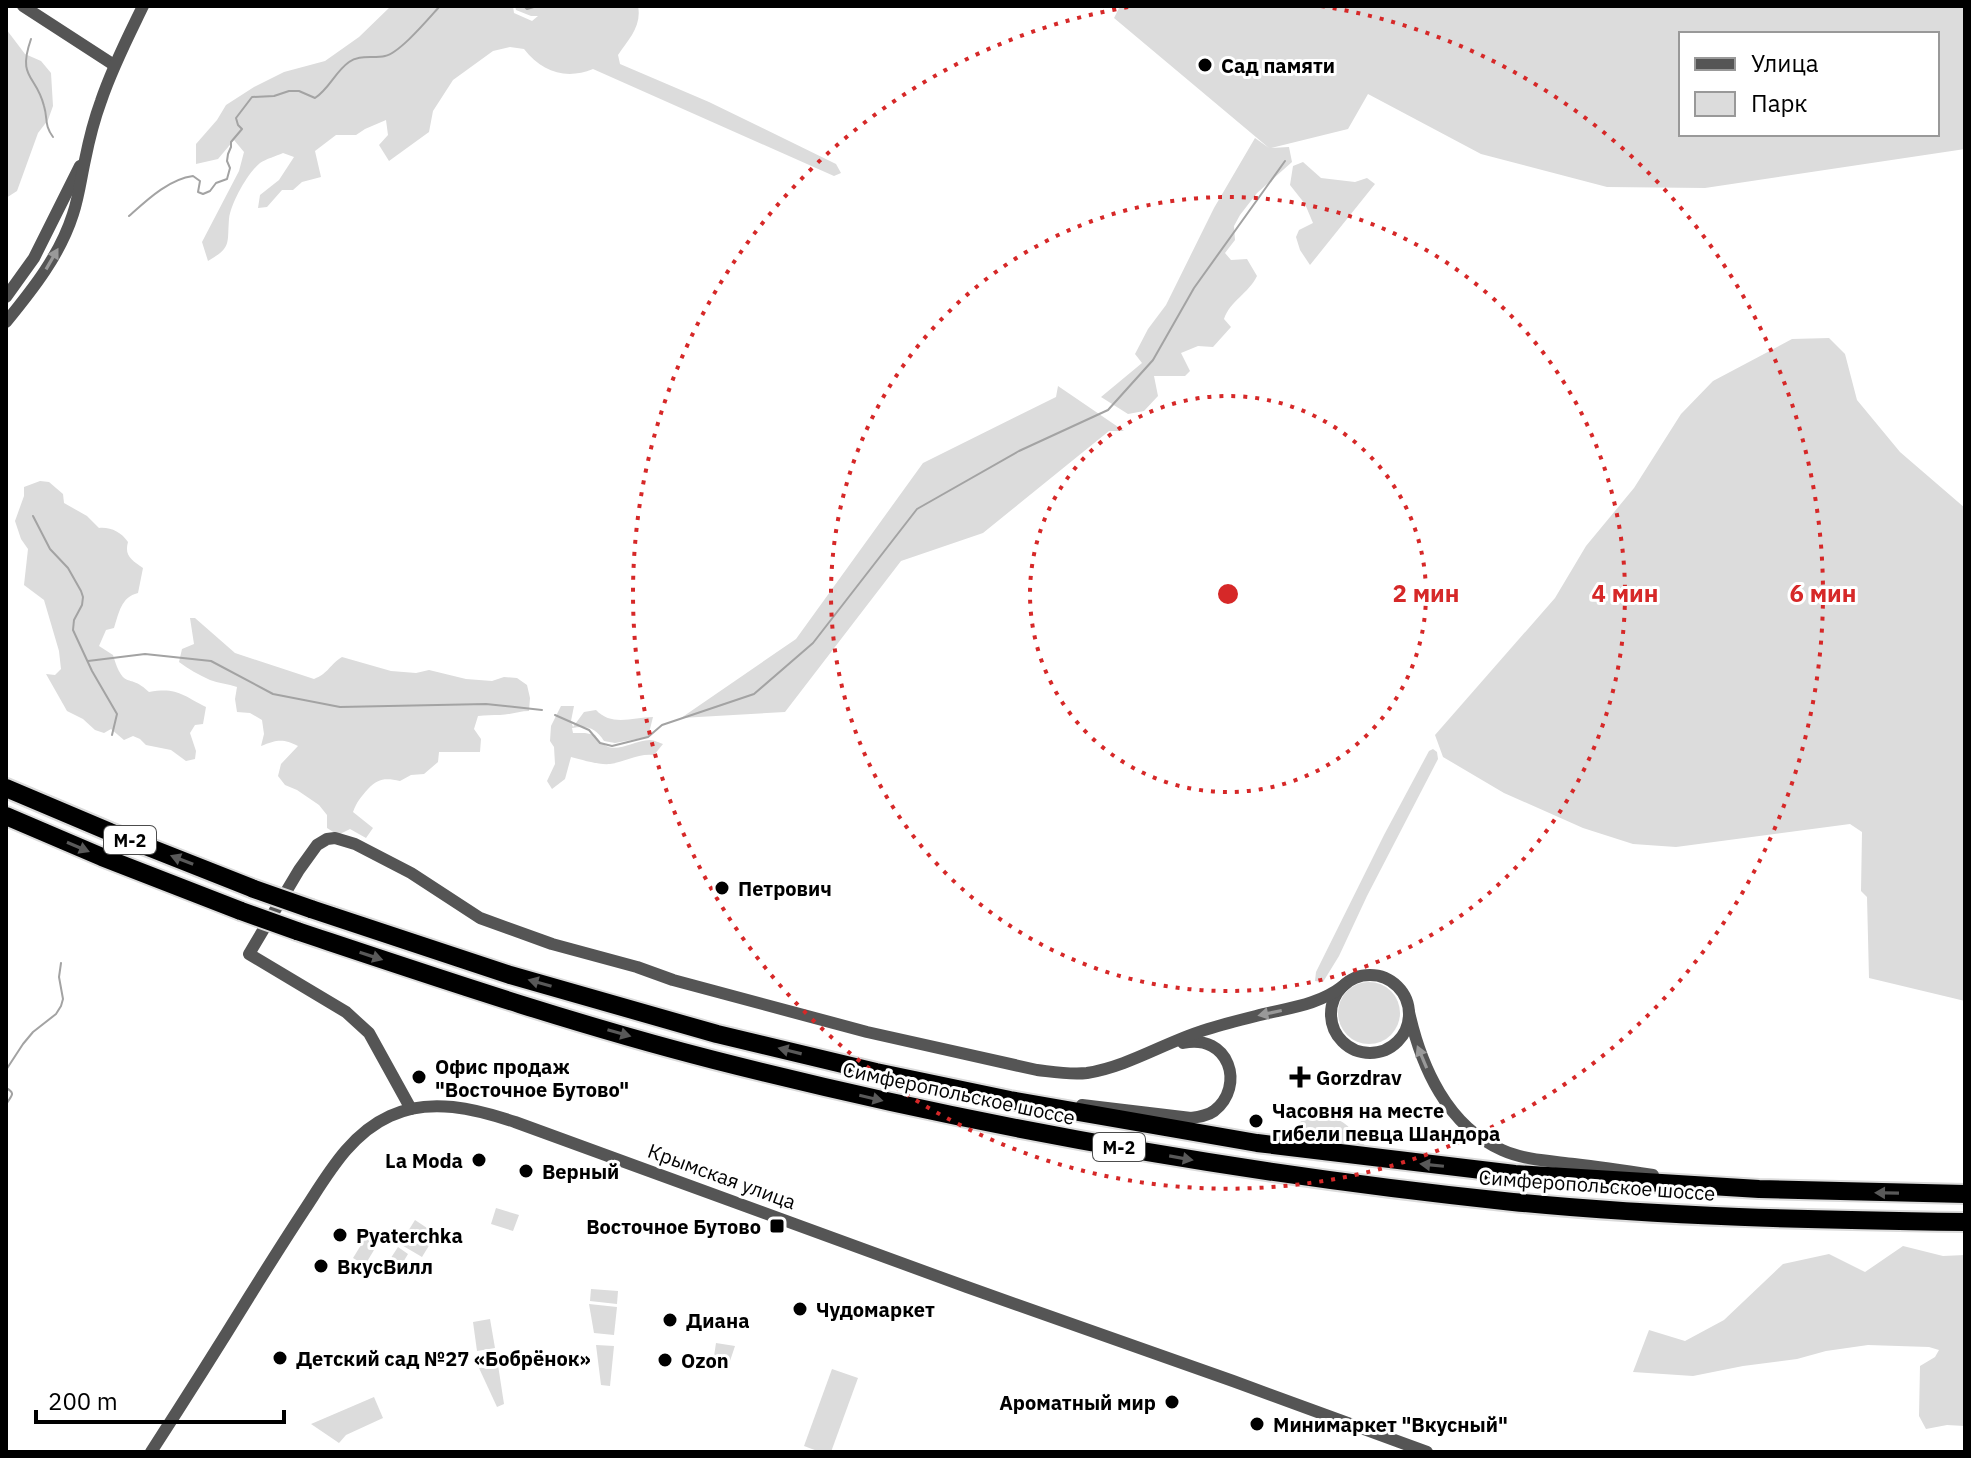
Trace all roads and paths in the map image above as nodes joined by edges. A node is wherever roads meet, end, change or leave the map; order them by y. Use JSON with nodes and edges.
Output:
{"nodes":[{"id":1,"x":23,"y":6,"type":"edge"},
{"id":2,"x":143,"y":6,"type":"edge"},
{"id":3,"x":114,"y":65,"type":"junction"},
{"id":4,"x":85,"y":156,"type":"junction"},
{"id":5,"x":6,"y":297,"type":"edge"},
{"id":6,"x":6,"y":322,"type":"edge"},
{"id":7,"x":6,"y":788,"type":"edge"},
{"id":8,"x":6,"y":816,"type":"edge"},
{"id":9,"x":1343,"y":986,"type":"junction"},
{"id":10,"x":1409,"y":1012,"type":"junction"},
{"id":11,"x":1164,"y":1047,"type":"junction"},
{"id":12,"x":1010,"y":1100,"type":"junction"},
{"id":13,"x":411,"y":1109,"type":"junction"},
{"id":14,"x":1759,"y":1189,"type":"junction"},
{"id":15,"x":1965,"y":1194,"type":"edge"},
{"id":16,"x":1965,"y":1222,"type":"edge"},
{"id":17,"x":151,"y":1452,"type":"edge"},
{"id":18,"x":1427,"y":1452,"type":"edge"}],
"edges":[{"from":1,"to":3,"type":"street"},
{"from":2,"to":3,"type":"street"},
{"from":3,"to":4,"type":"street"},
{"from":4,"to":5,"type":"street"},
{"from":6,"to":4,"type":"street","one_way":true},
{"from":12,"to":7,"type":"highway","name":"Симферопольское шоссе","number":"М-2","one_way":true,"bridge":true},
{"from":8,"to":16,"type":"highway","name":"Симферопольское шоссе","number":"М-2","one_way":true,"bridge":true},
{"from":9,"to":10,"type":"street"},
{"from":9,"to":10,"type":"street"},
{"from":9,"to":11,"type":"street","one_way":true},
{"from":14,"to":10,"type":"street","one_way":true},
{"from":11,"to":12,"type":"street"},
{"from":11,"to":13,"type":"street"},
{"from":14,"to":12,"type":"highway","name":"Симферопольское шоссе","number":"М-2","one_way":true},
{"from":13,"to":17,"type":"street","name":"Крымская улица"},
{"from":13,"to":18,"type":"street","name":"Крымская улица"},
{"from":15,"to":14,"type":"highway","name":"Симферопольское шоссе","number":"М-2","one_way":true}]}
